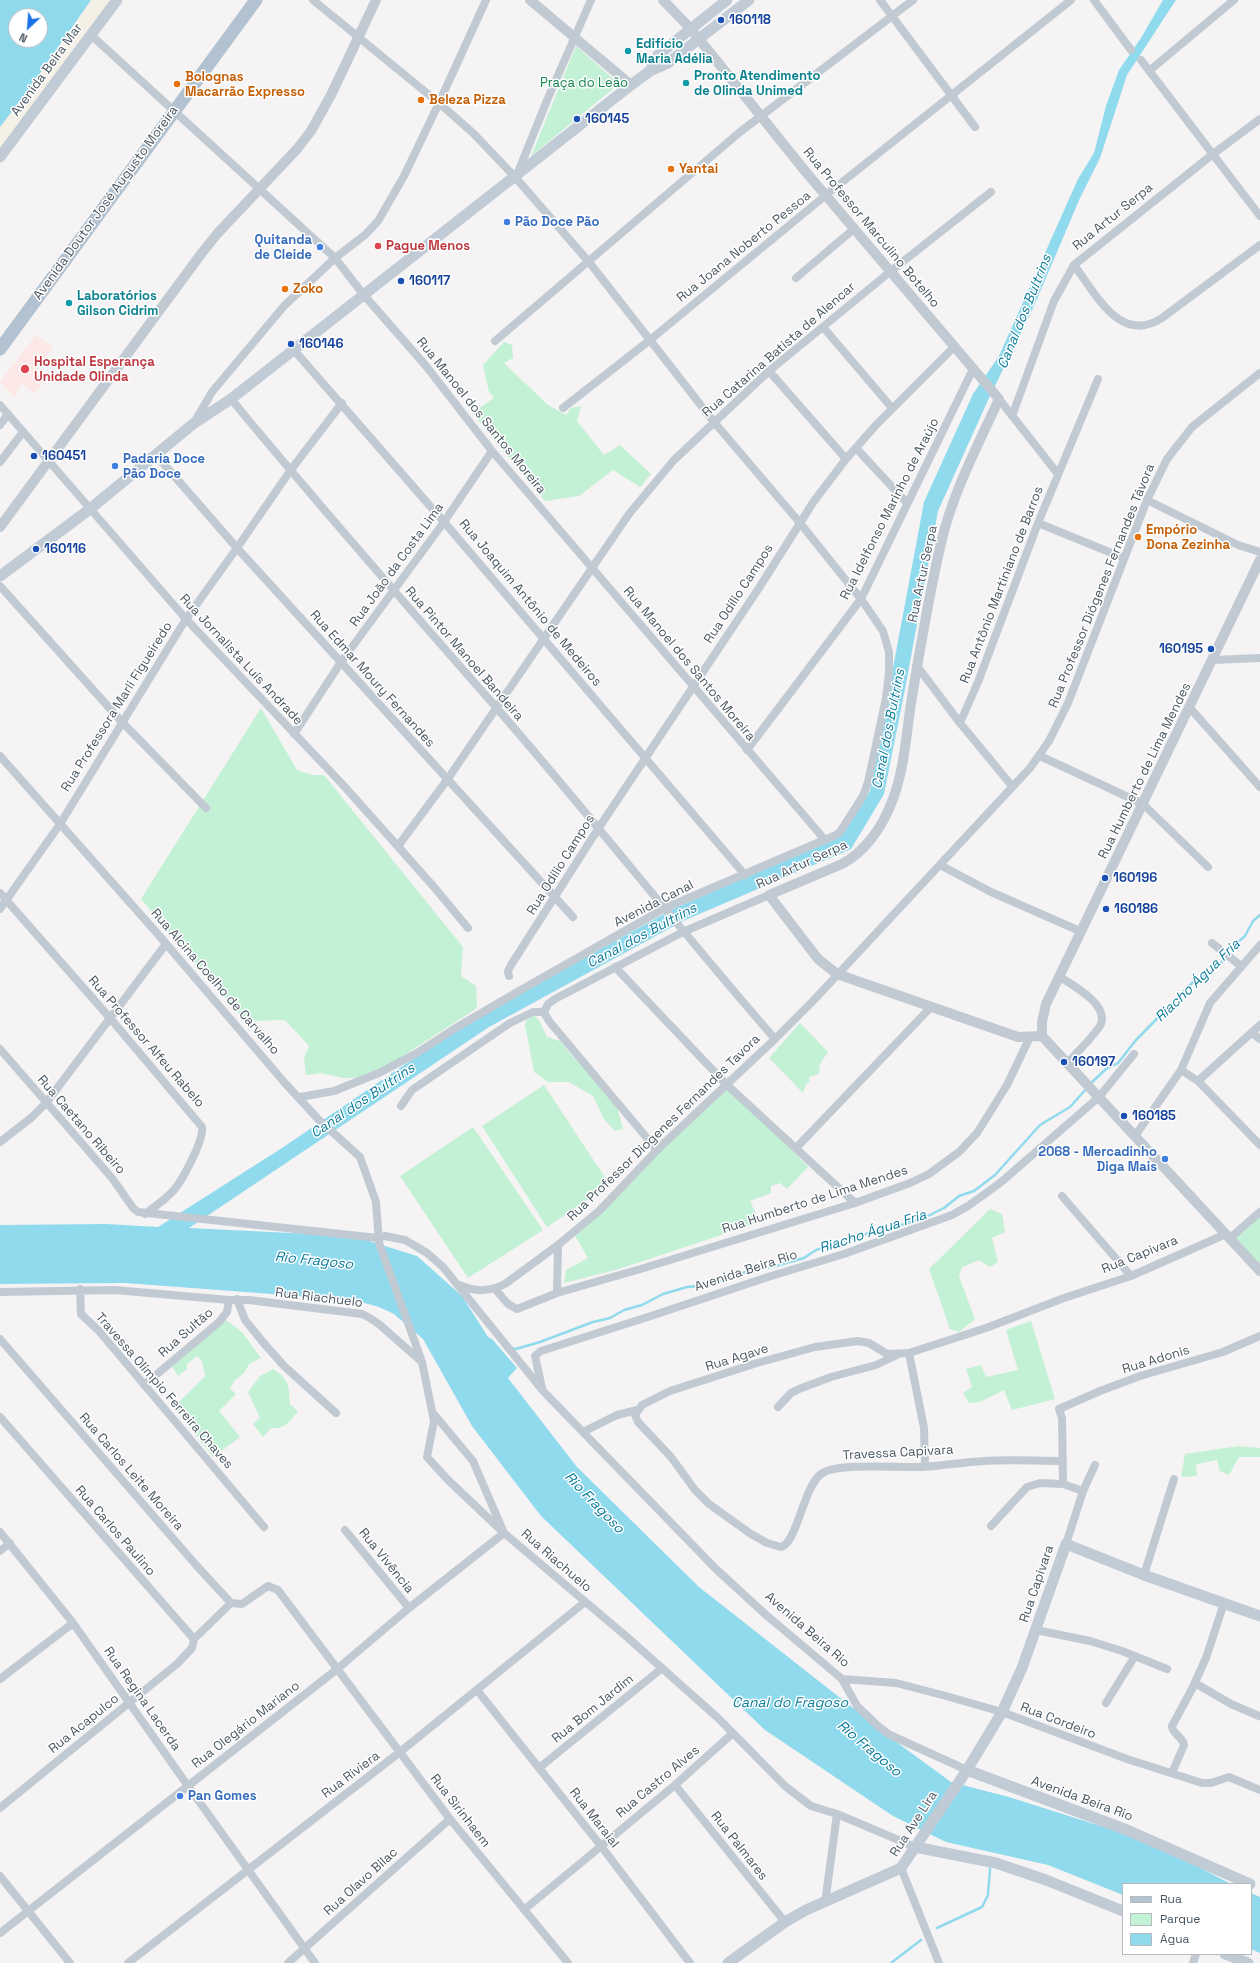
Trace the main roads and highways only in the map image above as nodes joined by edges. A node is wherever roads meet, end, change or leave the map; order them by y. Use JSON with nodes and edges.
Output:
{"nodes":[{"id":1,"x":117,"y":0,"type":"edge"},
{"id":2,"x":256,"y":0,"type":"edge"},
{"id":3,"x":727,"y":0,"type":"edge"},
{"id":4,"x":749,"y":0,"type":"edge"},
{"id":5,"x":650,"y":71,"type":"junction"},
{"id":6,"x":0,"y":157,"type":"edge"},
{"id":7,"x":0,"y":349,"type":"edge"},
{"id":8,"x":0,"y":576,"type":"edge"},
{"id":9,"x":1260,"y":1616,"type":"edge"},
{"id":10,"x":967,"y":1770,"type":"junction"},
{"id":11,"x":917,"y":1844,"type":"junction"},
{"id":12,"x":1248,"y":1883,"type":"edge"},
{"id":13,"x":1122,"y":1911,"type":"edge"},
{"id":14,"x":1228,"y":1955,"type":"edge"},
{"id":15,"x":728,"y":1963,"type":"edge"},
{"id":16,"x":1248,"y":1963,"type":"edge"}],
"edges":[{"from":1,"to":6,"type":"main road","name":"Avenida Beira Mar"},
{"from":2,"to":7,"type":"main road","name":"Avenida Doutor José Augusto Moreira"},
{"from":3,"to":5,"type":"main road"},
{"from":4,"to":5,"type":"main road"},
{"from":5,"to":8,"type":"main road"},
{"from":9,"to":10,"type":"main road","name":"Rua Capivara"},
{"from":10,"to":11,"type":"main road","name":"Rua Ave Lira"},
{"from":10,"to":12,"type":"main road","name":"Avenida Beira Rio"},
{"from":11,"to":13,"type":"main road"},
{"from":11,"to":15,"type":"main road","name":"Rua Ave Lira"},
{"from":14,"to":16,"type":"main road"}]}
